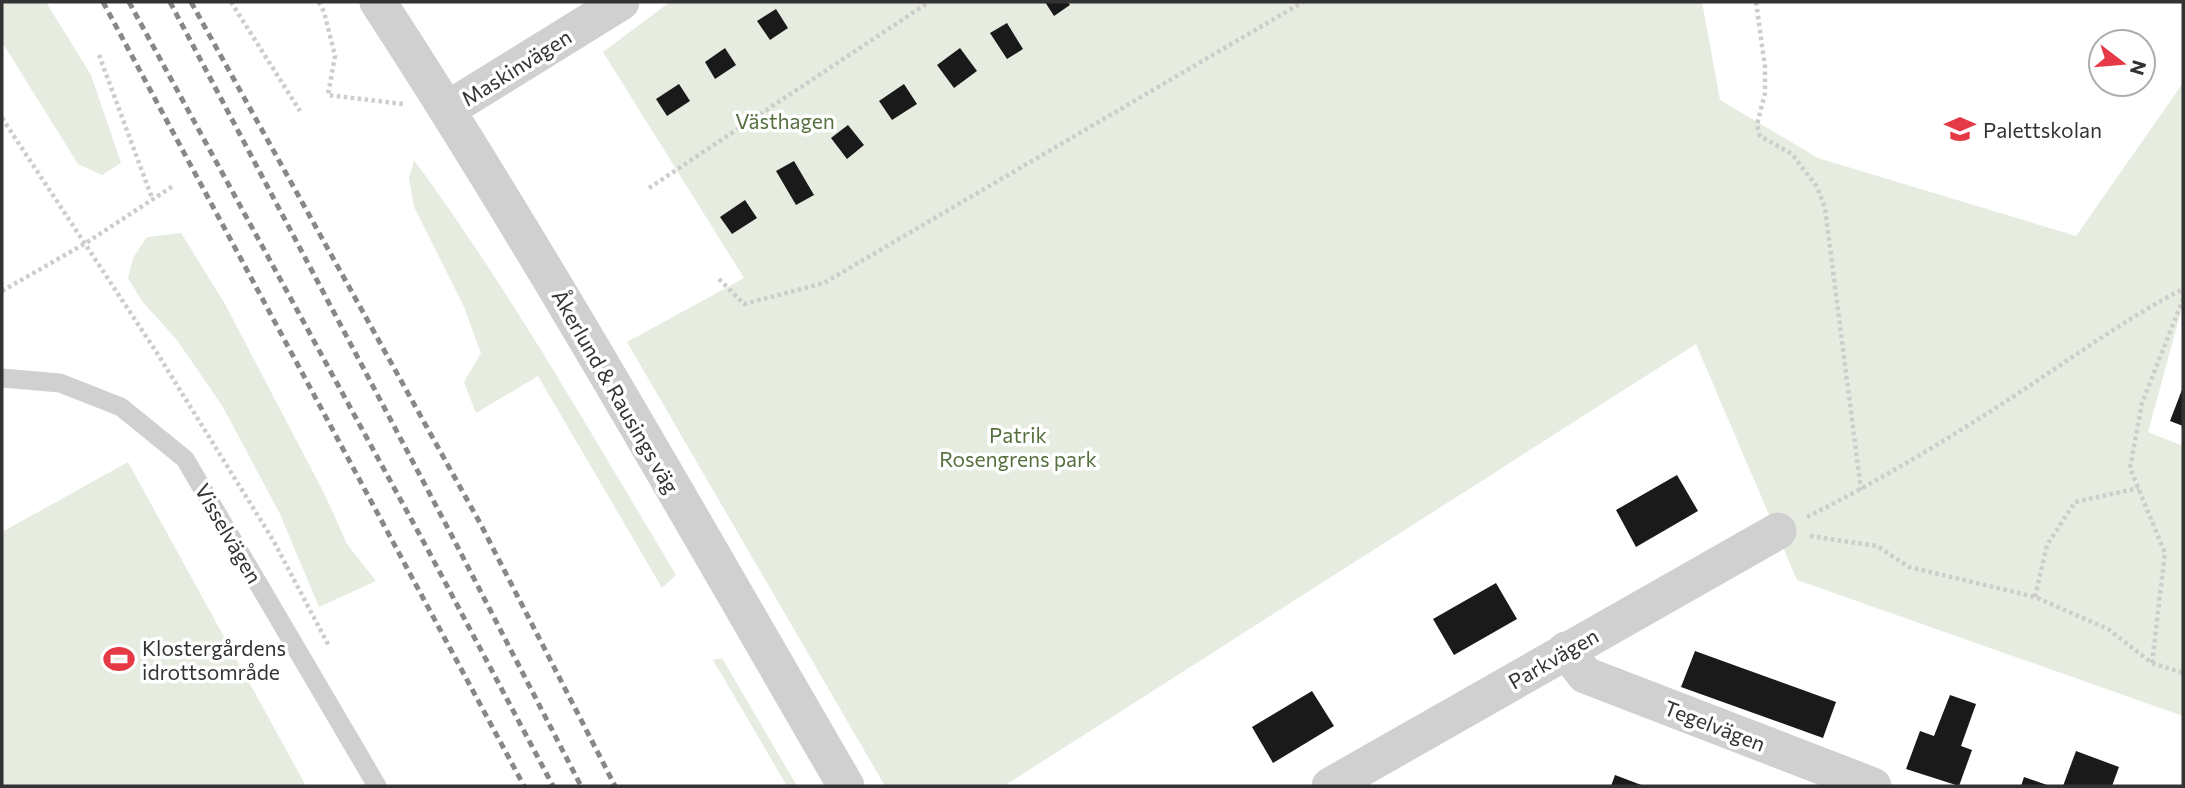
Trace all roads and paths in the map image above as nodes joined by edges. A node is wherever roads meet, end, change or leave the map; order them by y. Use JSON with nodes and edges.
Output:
{"nodes":[{"id":1,"x":231,"y":2,"type":"edge"},
{"id":2,"x":318,"y":2,"type":"edge"},
{"id":3,"x":378,"y":2,"type":"edge"},
{"id":4,"x":621,"y":2,"type":"edge"},
{"id":5,"x":929,"y":2,"type":"edge"},
{"id":6,"x":1303,"y":2,"type":"edge"},
{"id":7,"x":1756,"y":2,"type":"edge"},
{"id":8,"x":99,"y":55,"type":"dead end"},
{"id":9,"x":411,"y":105,"type":"dead end"},
{"id":10,"x":448,"y":109,"type":"junction"},
{"id":11,"x":300,"y":111,"type":"dead end"},
{"id":12,"x":2,"y":118,"type":"edge"},
{"id":13,"x":173,"y":186,"type":"dead end"},
{"id":14,"x":649,"y":188,"type":"dead end"},
{"id":15,"x":152,"y":198,"type":"junction"},
{"id":16,"x":86,"y":243,"type":"junction"},
{"id":17,"x":719,"y":279,"type":"dead end"},
{"id":18,"x":2183,"y":289,"type":"edge"},
{"id":19,"x":2,"y":290,"type":"edge"},
{"id":20,"x":2183,"y":299,"type":"edge"},
{"id":21,"x":2,"y":378,"type":"edge"},
{"id":22,"x":2139,"y":488,"type":"junction"},
{"id":23,"x":1861,"y":490,"type":"junction"},
{"id":24,"x":1778,"y":531,"type":"junction"},
{"id":25,"x":2035,"y":597,"type":"junction"},
{"id":26,"x":1566,"y":650,"type":"junction"},
{"id":27,"x":2152,"y":663,"type":"junction"},
{"id":28,"x":2183,"y":673,"type":"edge"},
{"id":29,"x":377,"y":786,"type":"edge"},
{"id":30,"x":846,"y":786,"type":"edge"},
{"id":31,"x":1330,"y":786,"type":"edge"},
{"id":32,"x":1873,"y":786,"type":"edge"}],
"edges":[{"from":1,"to":11,"type":"path"},
{"from":2,"to":9,"type":"path"},
{"from":3,"to":10,"type":"street","name":"Åkerlund & Rausings väg"},
{"from":4,"to":10,"type":"street","name":"Maskinvägen"},
{"from":5,"to":14,"type":"path"},
{"from":6,"to":17,"type":"path"},
{"from":7,"to":23,"type":"path"},
{"from":8,"to":15,"type":"path"},
{"from":10,"to":30,"type":"street","name":"Åkerlund & Rausings väg"},
{"from":12,"to":16,"type":"path"},
{"from":13,"to":15,"type":"path"},
{"from":15,"to":16,"type":"path"},
{"from":16,"to":19,"type":"path"},
{"from":18,"to":23,"type":"path"},
{"from":20,"to":22,"type":"path"},
{"from":21,"to":29,"type":"lane","name":"Visselvägen"},
{"from":22,"to":25,"type":"path"},
{"from":22,"to":27,"type":"path"},
{"from":23,"to":24,"type":"path"},
{"from":24,"to":25,"type":"path"},
{"from":24,"to":26,"type":"street","name":"Parkvägen"},
{"from":25,"to":27,"type":"path"},
{"from":26,"to":31,"type":"street","name":"Parkvägen"},
{"from":26,"to":32,"type":"street","name":"Tegelvägen"},
{"from":27,"to":28,"type":"path"}]}
